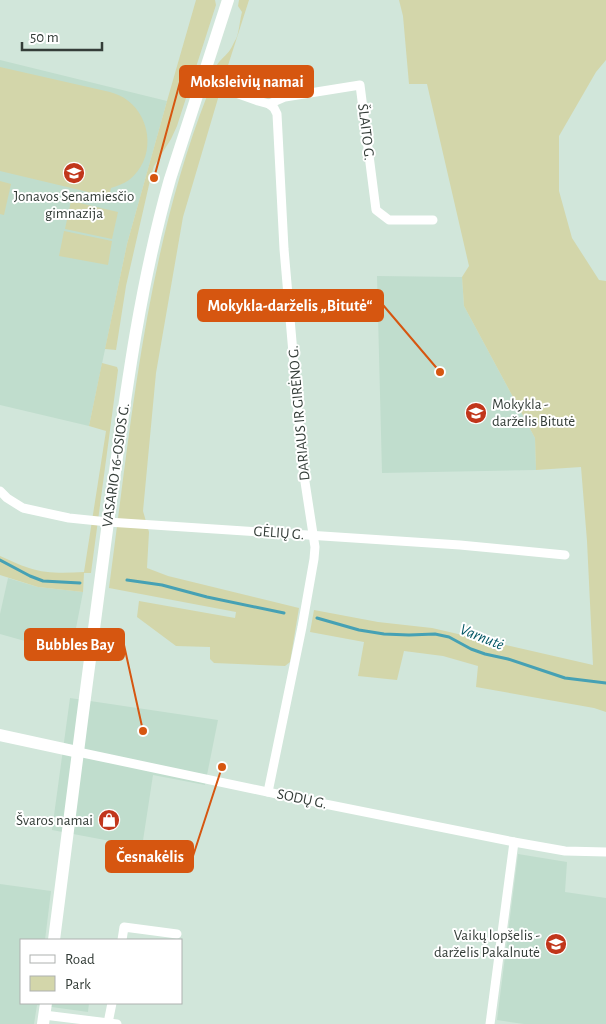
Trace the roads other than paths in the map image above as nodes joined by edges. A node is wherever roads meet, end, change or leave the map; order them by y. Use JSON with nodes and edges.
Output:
{"nodes":[{"id":1,"x":228,"y":0,"type":"edge"},
{"id":2,"x":202,"y":81,"type":"junction"},
{"id":3,"x":269,"y":104,"type":"junction"},
{"id":4,"x":433,"y":220,"type":"dead end"},
{"id":5,"x":0,"y":491,"type":"edge"},
{"id":6,"x":108,"y":522,"type":"junction"},
{"id":7,"x":314,"y":535,"type":"junction"},
{"id":8,"x":564,"y":555,"type":"dead end"},
{"id":9,"x":0,"y":735,"type":"edge"},
{"id":10,"x":78,"y":752,"type":"junction"},
{"id":11,"x":268,"y":792,"type":"junction"},
{"id":12,"x":514,"y":842,"type":"junction"},
{"id":13,"x":606,"y":852,"type":"edge"},
{"id":14,"x":177,"y":934,"type":"dead end"},
{"id":15,"x":54,"y":939,"type":"edge"},
{"id":16,"x":122,"y":939,"type":"edge"},
{"id":17,"x":112,"y":1004,"type":"edge"},
{"id":18,"x":44,"y":1014,"type":"edge"},
{"id":19,"x":113,"y":1023,"type":"edge"},
{"id":20,"x":490,"y":1023,"type":"edge"}],
"edges":[{"from":1,"to":2,"type":"main road","name":"VASARIO 16-OSIOS G."},
{"from":2,"to":3,"type":"street"},
{"from":2,"to":6,"type":"main road","name":"VASARIO 16-OSIOS G."},
{"from":3,"to":4,"type":"street","name":"ŠLAITO G."},
{"from":3,"to":7,"type":"street","name":"DARIAUS IR GIRĖNO G."},
{"from":5,"to":6,"type":"street","name":"GĖLIŲ G."},
{"from":6,"to":7,"type":"street","name":"GĖLIŲ G."},
{"from":6,"to":10,"type":"main road","name":"VASARIO 16-OSIOS G."},
{"from":7,"to":8,"type":"street","name":"GĖLIŲ G."},
{"from":7,"to":11,"type":"street","name":"DARIAUS IR GIRĖNO G."},
{"from":9,"to":10,"type":"main road","name":"SODŲ G."},
{"from":10,"to":11,"type":"street","name":"SODŲ G."},
{"from":10,"to":15,"type":"main road","name":"VASARIO 16-OSIOS G."},
{"from":11,"to":12,"type":"street","name":"SODŲ G."},
{"from":12,"to":13,"type":"street","name":"SODŲ G."},
{"from":12,"to":20,"type":"street"},
{"from":14,"to":16,"type":"street"},
{"from":17,"to":19,"type":"street"},
{"from":18,"to":19,"type":"street"}]}
